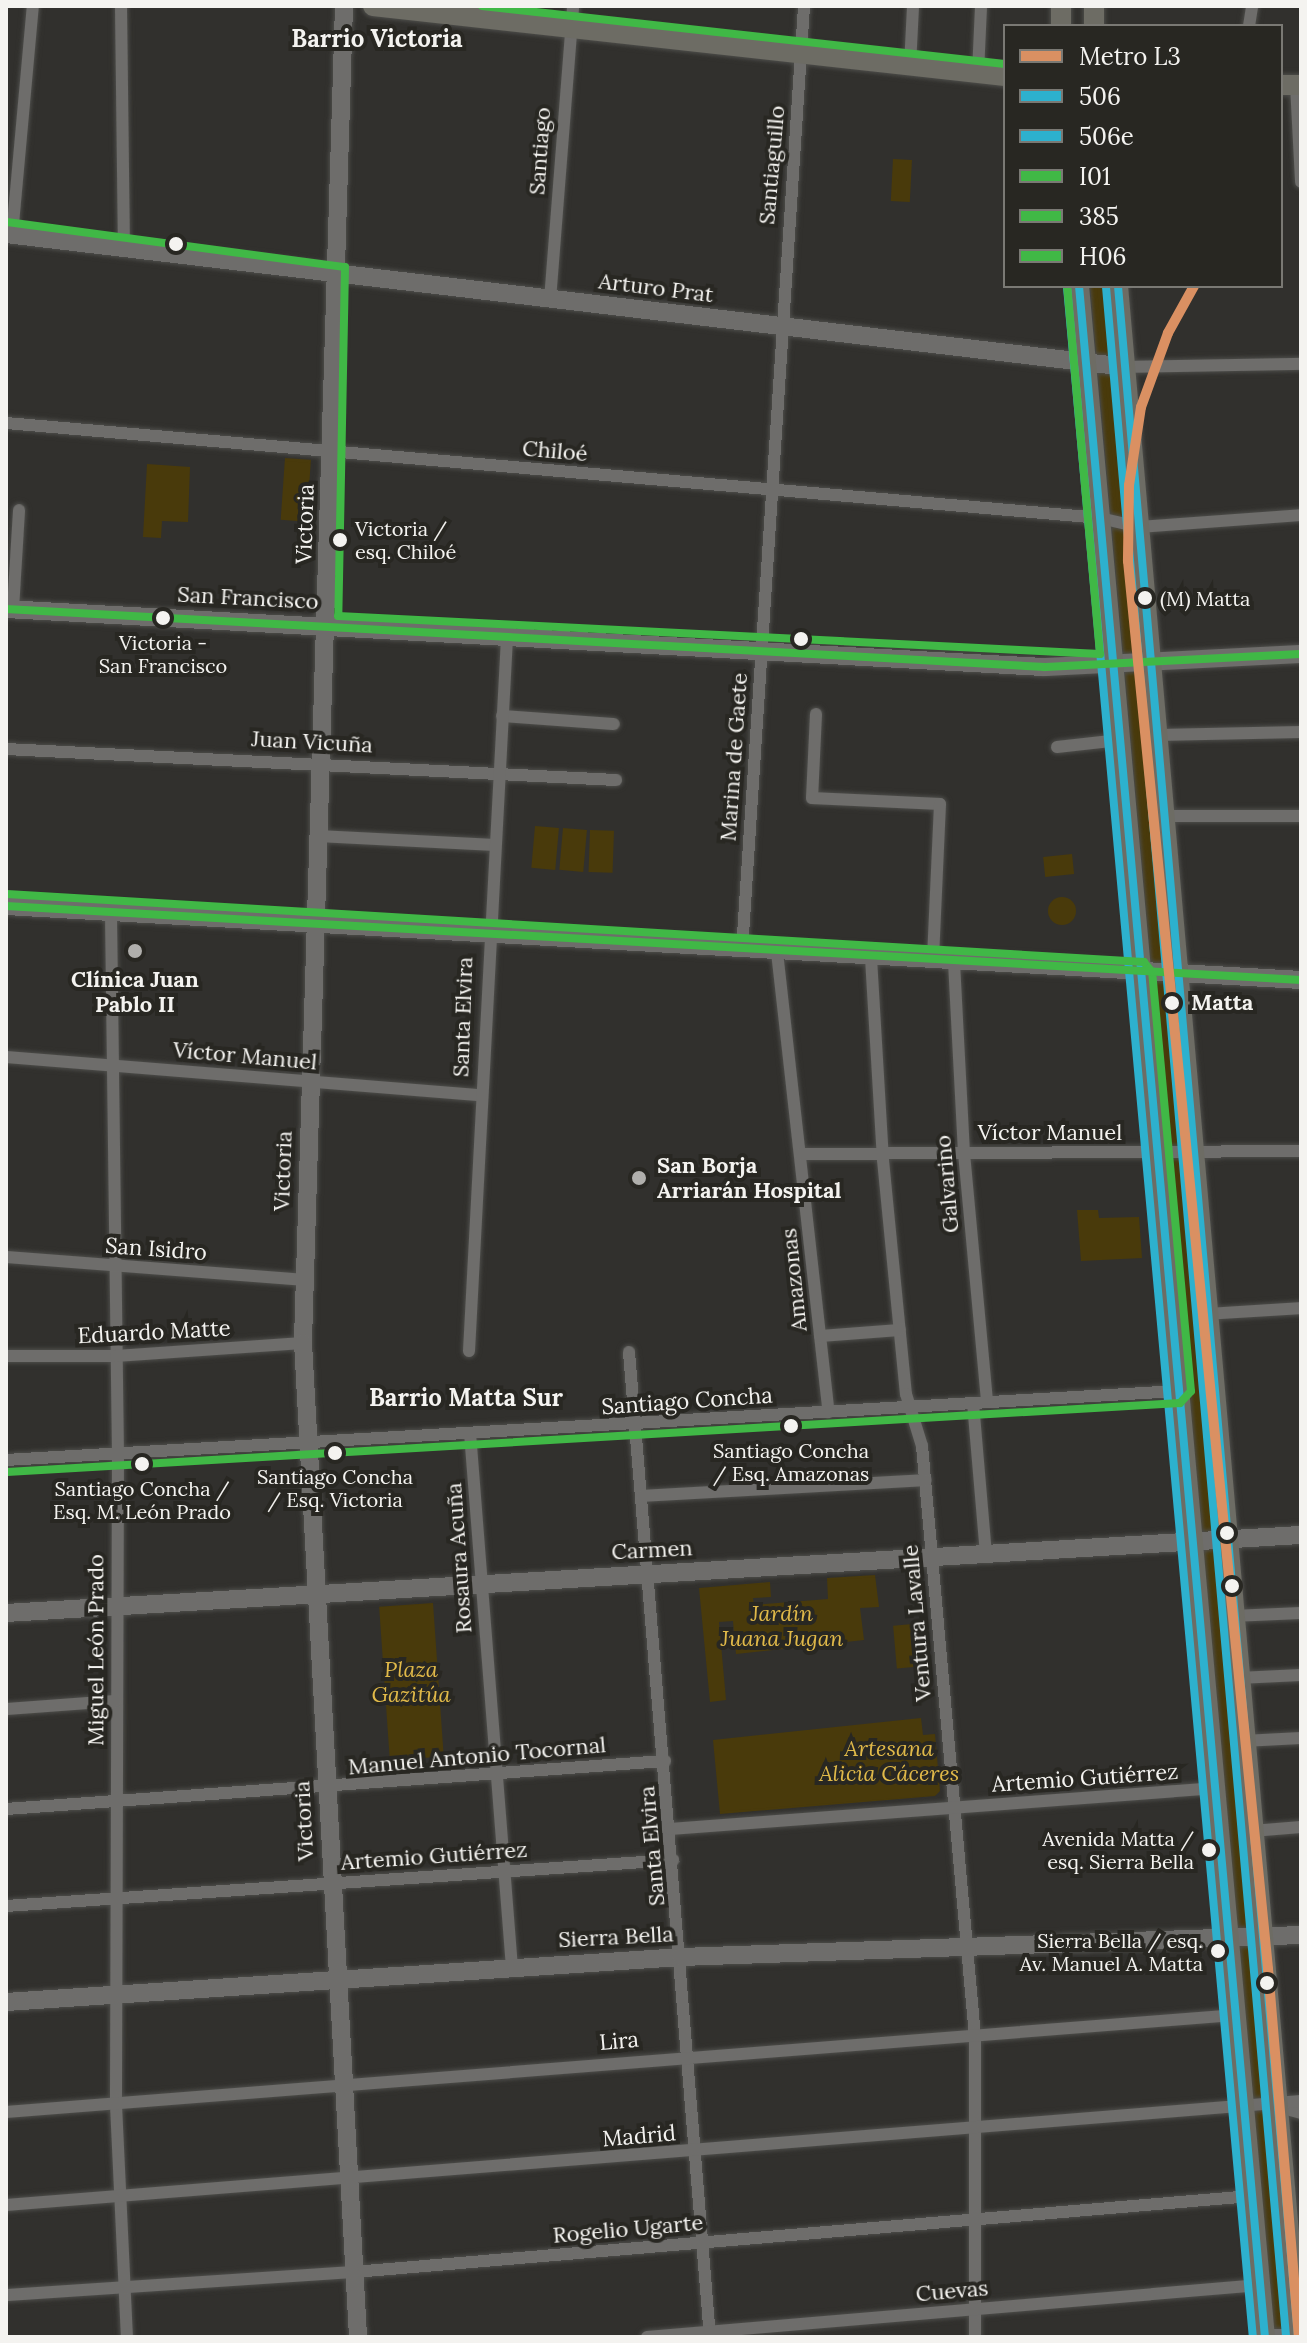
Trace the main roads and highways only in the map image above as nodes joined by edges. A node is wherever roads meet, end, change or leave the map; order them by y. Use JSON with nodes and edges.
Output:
{"nodes":[{"id":1,"x":344,"y":6,"type":"edge"},
{"id":2,"x":373,"y":6,"type":"edge"},
{"id":3,"x":1003,"y":76,"type":"edge"},
{"id":4,"x":9,"y":235,"type":"edge"},
{"id":5,"x":336,"y":274,"type":"junction"},
{"id":6,"x":1079,"y":288,"type":"edge"},
{"id":7,"x":1118,"y":288,"type":"edge"},
{"id":8,"x":1087,"y":364,"type":"junction"},
{"id":9,"x":1126,"y":367,"type":"junction"},
{"id":10,"x":9,"y":609,"type":"edge"},
{"id":11,"x":326,"y":627,"type":"junction"},
{"id":12,"x":1301,"y":654,"type":"edge"},
{"id":13,"x":1151,"y":662,"type":"junction"},
{"id":14,"x":1113,"y":666,"type":"junction"},
{"id":15,"x":6,"y":906,"type":"edge"},
{"id":16,"x":315,"y":926,"type":"junction"},
{"id":17,"x":1140,"y":973,"type":"junction"},
{"id":18,"x":1177,"y":975,"type":"junction"},
{"id":19,"x":1301,"y":980,"type":"edge"},
{"id":20,"x":1207,"y":1323,"type":"junction"},
{"id":21,"x":1174,"y":1335,"type":"junction"},
{"id":22,"x":1301,"y":1535,"type":"edge"},
{"id":23,"x":1226,"y":1540,"type":"junction"},
{"id":24,"x":1193,"y":1541,"type":"junction"},
{"id":25,"x":315,"y":1594,"type":"junction"},
{"id":26,"x":6,"y":1613,"type":"edge"},
{"id":27,"x":1301,"y":1935,"type":"edge"},
{"id":28,"x":1262,"y":1936,"type":"junction"},
{"id":29,"x":1229,"y":1939,"type":"junction"},
{"id":30,"x":338,"y":1978,"type":"junction"},
{"id":31,"x":6,"y":2002,"type":"edge"},
{"id":32,"x":1299,"y":2334,"type":"edge"},
{"id":33,"x":1265,"y":2336,"type":"edge"},
{"id":34,"x":358,"y":2337,"type":"edge"}],
"edges":[{"from":1,"to":5,"type":"main road","name":"Victoria"},
{"from":2,"to":3,"type":"main road"},
{"from":4,"to":5,"type":"main road","name":"Arturo Prat"},
{"from":5,"to":8,"type":"main road","name":"Arturo Prat"},
{"from":5,"to":11,"type":"main road","name":"Victoria"},
{"from":6,"to":8,"type":"main road"},
{"from":7,"to":9,"type":"main road"},
{"from":8,"to":9,"type":"main road","name":"Arturo Prat"},
{"from":8,"to":14,"type":"main road"},
{"from":9,"to":13,"type":"main road"},
{"from":10,"to":11,"type":"main road","name":"San Francisco"},
{"from":11,"to":14,"type":"main road","name":"San Francisco"},
{"from":11,"to":16,"type":"main road","name":"Victoria"},
{"from":12,"to":13,"type":"main road","name":"San Francisco"},
{"from":13,"to":14,"type":"main road","name":"San Francisco"},
{"from":13,"to":18,"type":"main road"},
{"from":14,"to":17,"type":"main road"},
{"from":15,"to":16,"type":"main road"},
{"from":16,"to":17,"type":"main road"},
{"from":16,"to":25,"type":"main road","name":"Victoria"},
{"from":17,"to":18,"type":"main road"},
{"from":17,"to":21,"type":"main road"},
{"from":18,"to":19,"type":"main road"},
{"from":18,"to":20,"type":"main road"},
{"from":20,"to":21,"type":"main road"},
{"from":20,"to":23,"type":"main road"},
{"from":21,"to":24,"type":"main road"},
{"from":22,"to":23,"type":"main road","name":"Carmen"},
{"from":23,"to":24,"type":"main road","name":"Carmen"},
{"from":23,"to":28,"type":"main road"},
{"from":24,"to":25,"type":"main road","name":"Carmen"},
{"from":24,"to":29,"type":"main road"},
{"from":25,"to":26,"type":"main road","name":"Carmen"},
{"from":25,"to":30,"type":"main road","name":"Victoria"},
{"from":27,"to":28,"type":"main road"},
{"from":28,"to":29,"type":"main road"},
{"from":28,"to":32,"type":"main road"},
{"from":29,"to":30,"type":"main road","name":"Sierra Bella"},
{"from":29,"to":33,"type":"main road"},
{"from":30,"to":31,"type":"main road","name":"Sierra Bella"},
{"from":30,"to":34,"type":"main road","name":"Victoria"}]}
